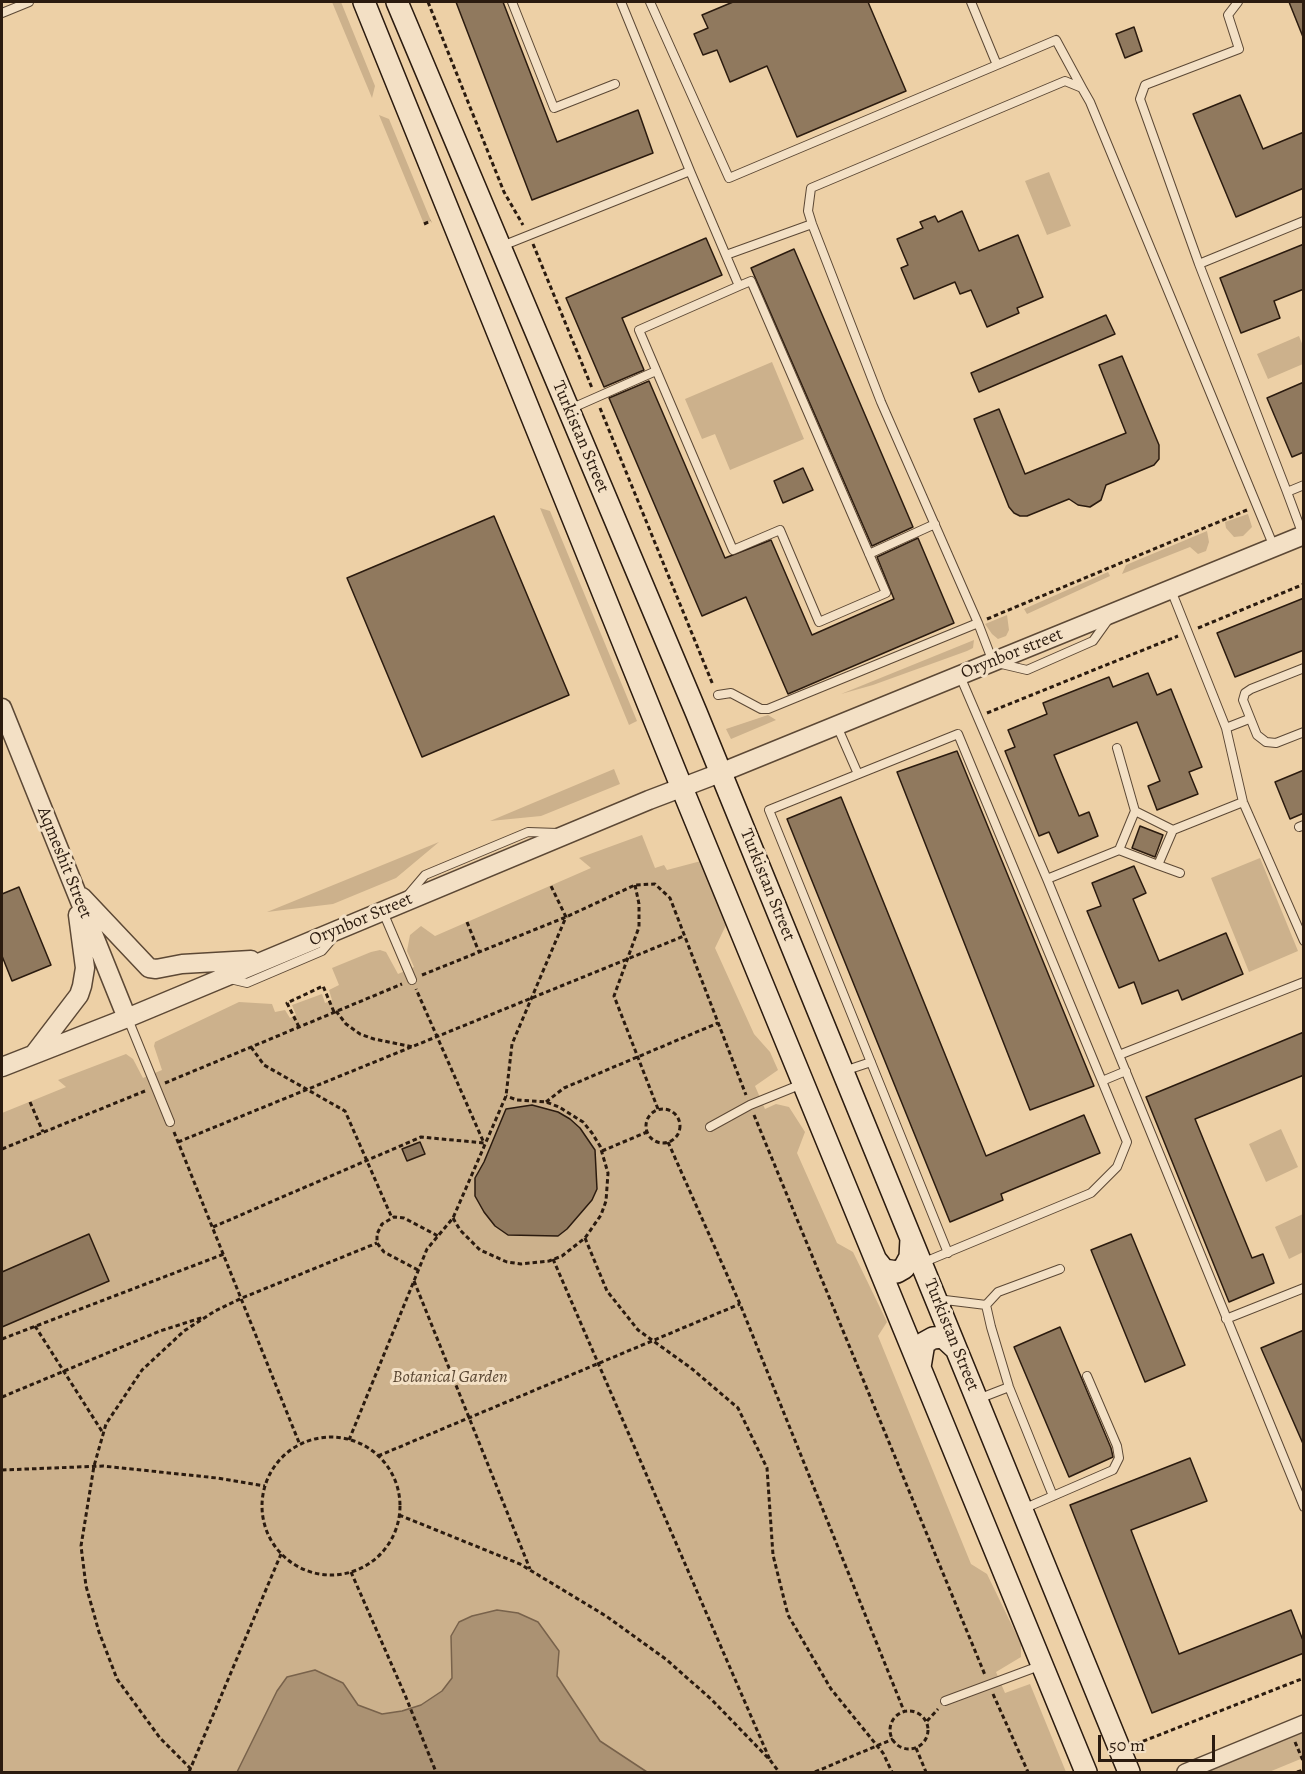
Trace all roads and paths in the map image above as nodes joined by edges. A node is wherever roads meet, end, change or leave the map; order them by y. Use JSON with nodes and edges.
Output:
{"nodes":[{"id":1,"x":29,"y":2,"type":"edge"},
{"id":2,"x":363,"y":2,"type":"edge"},
{"id":3,"x":397,"y":2,"type":"edge"},
{"id":4,"x":428,"y":2,"type":"edge"},
{"id":5,"x":512,"y":2,"type":"edge"},
{"id":6,"x":621,"y":2,"type":"edge"},
{"id":7,"x":650,"y":2,"type":"edge"},
{"id":8,"x":970,"y":2,"type":"edge"},
{"id":9,"x":1238,"y":2,"type":"edge"},
{"id":10,"x":2,"y":13,"type":"edge"},
{"id":11,"x":998,"y":65,"type":"junction"},
{"id":12,"x":615,"y":84,"type":"dead end"},
{"id":13,"x":1082,"y":88,"type":"junction"},
{"id":14,"x":690,"y":171,"type":"junction"},
{"id":15,"x":431,"y":221,"type":"dead end"},
{"id":16,"x":1304,"y":221,"type":"edge"},
{"id":17,"x":424,"y":224,"type":"dead end"},
{"id":18,"x":812,"y":224,"type":"junction"},
{"id":19,"x":530,"y":235,"type":"junction"},
{"id":20,"x":500,"y":247,"type":"junction"},
{"id":21,"x":726,"y":255,"type":"junction"},
{"id":22,"x":1199,"y":264,"type":"junction"},
{"id":23,"x":739,"y":286,"type":"junction"},
{"id":24,"x":656,"y":371,"type":"junction"},
{"id":25,"x":596,"y":398,"type":"junction"},
{"id":26,"x":569,"y":410,"type":"junction"},
{"id":27,"x":1304,"y":485,"type":"edge"},
{"id":28,"x":1287,"y":492,"type":"junction"},
{"id":29,"x":1257,"y":506,"type":"junction"},
{"id":30,"x":935,"y":524,"type":"junction"},
{"id":31,"x":1303,"y":535,"type":"edge"},
{"id":32,"x":1274,"y":547,"type":"junction"},
{"id":33,"x":869,"y":554,"type":"junction"},
{"id":34,"x":1304,"y":584,"type":"edge"},
{"id":35,"x":1171,"y":589,"type":"junction"},
{"id":36,"x":981,"y":621,"type":"junction"},
{"id":37,"x":1188,"y":632,"type":"junction"},
{"id":38,"x":993,"y":662,"type":"junction"},
{"id":39,"x":1304,"y":668,"type":"edge"},
{"id":40,"x":960,"y":675,"type":"junction"},
{"id":41,"x":717,"y":695,"type":"joint"},
{"id":42,"x":2,"y":708,"type":"edge"},
{"id":43,"x":977,"y":717,"type":"junction"},
{"id":44,"x":1249,"y":718,"type":"junction"},
{"id":45,"x":837,"y":725,"type":"junction"},
{"id":46,"x":1226,"y":728,"type":"junction"},
{"id":47,"x":1304,"y":732,"type":"edge"},
{"id":48,"x":1117,"y":748,"type":"dead end"},
{"id":49,"x":720,"y":773,"type":"junction"},
{"id":50,"x":858,"y":774,"type":"junction"},
{"id":51,"x":682,"y":788,"type":"junction"},
{"id":52,"x":1243,"y":802,"type":"junction"},
{"id":53,"x":1136,"y":810,"type":"junction"},
{"id":54,"x":1173,"y":830,"type":"junction"},
{"id":55,"x":1119,"y":850,"type":"junction"},
{"id":56,"x":1158,"y":865,"type":"junction"},
{"id":57,"x":1180,"y":873,"type":"dead end"},
{"id":58,"x":1047,"y":879,"type":"junction"},
{"id":59,"x":635,"y":885,"type":"junction"},
{"id":60,"x":550,"y":886,"type":"dead end"},
{"id":61,"x":75,"y":890,"type":"junction"},
{"id":62,"x":383,"y":910,"type":"junction"},
{"id":63,"x":566,"y":917,"type":"junction"},
{"id":64,"x":467,"y":922,"type":"dead end"},
{"id":65,"x":341,"y":928,"type":"junction"},
{"id":66,"x":684,"y":936,"type":"junction"},
{"id":67,"x":1304,"y":941,"type":"edge"},
{"id":68,"x":479,"y":952,"type":"junction"},
{"id":69,"x":268,"y":958,"type":"junction"},
{"id":70,"x":627,"y":960,"type":"junction"},
{"id":71,"x":223,"y":977,"type":"junction"},
{"id":72,"x":412,"y":980,"type":"junction"},
{"id":73,"x":1304,"y":982,"type":"edge"},
{"id":74,"x":531,"y":999,"type":"junction"},
{"id":75,"x":335,"y":1012,"type":"junction"},
{"id":76,"x":127,"y":1018,"type":"junction"},
{"id":77,"x":718,"y":1022,"type":"junction"},
{"id":78,"x":299,"y":1027,"type":"junction"},
{"id":79,"x":438,"y":1038,"type":"junction"},
{"id":80,"x":251,"y":1047,"type":"junction"},
{"id":81,"x":414,"y":1047,"type":"junction"},
{"id":82,"x":34,"y":1054,"type":"junction"},
{"id":83,"x":1119,"y":1055,"type":"junction"},
{"id":84,"x":638,"y":1057,"type":"junction"},
{"id":85,"x":871,"y":1062,"type":"junction"},
{"id":86,"x":2,"y":1067,"type":"edge"},
{"id":87,"x":843,"y":1071,"type":"junction"},
{"id":88,"x":1125,"y":1071,"type":"junction"},
{"id":89,"x":1102,"y":1081,"type":"junction"},
{"id":90,"x":804,"y":1083,"type":"junction"},
{"id":91,"x":156,"y":1086,"type":"junction"},
{"id":92,"x":307,"y":1090,"type":"junction"},
{"id":93,"x":506,"y":1096,"type":"junction"},
{"id":94,"x":30,"y":1102,"type":"dead end"},
{"id":95,"x":546,"y":1102,"type":"junction"},
{"id":96,"x":750,"y":1105,"type":"junction"},
{"id":97,"x":658,"y":1109,"type":"junction"},
{"id":98,"x":170,"y":1122,"type":"joint"},
{"id":99,"x":710,"y":1127,"type":"dead end"},
{"id":100,"x":43,"y":1132,"type":"junction"},
{"id":101,"x":646,"y":1132,"type":"junction"},
{"id":102,"x":178,"y":1142,"type":"junction"},
{"id":103,"x":668,"y":1142,"type":"junction"},
{"id":104,"x":484,"y":1143,"type":"junction"},
{"id":105,"x":2,"y":1149,"type":"edge"},
{"id":106,"x":602,"y":1151,"type":"junction"},
{"id":107,"x":367,"y":1161,"type":"junction"},
{"id":108,"x":392,"y":1218,"type":"junction"},
{"id":109,"x":453,"y":1218,"type":"junction"},
{"id":110,"x":213,"y":1227,"type":"junction"},
{"id":111,"x":438,"y":1236,"type":"junction"},
{"id":112,"x":911,"y":1237,"type":"junction"},
{"id":113,"x":585,"y":1238,"type":"junction"},
{"id":114,"x":377,"y":1243,"type":"junction"},
{"id":115,"x":948,"y":1252,"type":"junction"},
{"id":116,"x":224,"y":1254,"type":"junction"},
{"id":117,"x":553,"y":1259,"type":"junction"},
{"id":118,"x":876,"y":1260,"type":"junction"},
{"id":119,"x":922,"y":1264,"type":"junction"},
{"id":120,"x":1060,"y":1269,"type":"dead end"},
{"id":121,"x":418,"y":1270,"type":"junction"},
{"id":122,"x":414,"y":1281,"type":"junction"},
{"id":123,"x":1304,"y":1288,"type":"edge"},
{"id":124,"x":242,"y":1298,"type":"junction"},
{"id":125,"x":936,"y":1299,"type":"junction"},
{"id":126,"x":740,"y":1304,"type":"junction"},
{"id":127,"x":986,"y":1305,"type":"junction"},
{"id":128,"x":208,"y":1315,"type":"junction"},
{"id":129,"x":1226,"y":1319,"type":"junction"},
{"id":130,"x":35,"y":1326,"type":"junction"},
{"id":131,"x":2,"y":1339,"type":"edge"},
{"id":132,"x":652,"y":1341,"type":"junction"},
{"id":133,"x":956,"y":1349,"type":"junction"},
{"id":134,"x":598,"y":1363,"type":"junction"},
{"id":135,"x":920,"y":1366,"type":"junction"},
{"id":136,"x":64,"y":1371,"type":"junction"},
{"id":137,"x":1087,"y":1376,"type":"dead end"},
{"id":138,"x":1009,"y":1387,"type":"junction"},
{"id":139,"x":2,"y":1397,"type":"edge"},
{"id":140,"x":977,"y":1399,"type":"junction"},
{"id":141,"x":469,"y":1417,"type":"junction"},
{"id":142,"x":104,"y":1433,"type":"junction"},
{"id":143,"x":349,"y":1440,"type":"junction"},
{"id":144,"x":300,"y":1444,"type":"junction"},
{"id":145,"x":378,"y":1456,"type":"junction"},
{"id":146,"x":94,"y":1466,"type":"junction"},
{"id":147,"x":2,"y":1470,"type":"edge"},
{"id":148,"x":265,"y":1486,"type":"junction"},
{"id":149,"x":1053,"y":1496,"type":"junction"},
{"id":150,"x":1304,"y":1507,"type":"edge"},
{"id":151,"x":1022,"y":1509,"type":"junction"},
{"id":152,"x":399,"y":1515,"type":"junction"},
{"id":153,"x":281,"y":1554,"type":"junction"},
{"id":154,"x":531,"y":1570,"type":"junction"},
{"id":155,"x":351,"y":1572,"type":"junction"},
{"id":156,"x":1042,"y":1665,"type":"junction"},
{"id":157,"x":1304,"y":1678,"type":"edge"},
{"id":158,"x":989,"y":1685,"type":"junction"},
{"id":159,"x":945,"y":1701,"type":"joint"},
{"id":160,"x":904,"y":1711,"type":"junction"},
{"id":161,"x":927,"y":1721,"type":"junction"},
{"id":162,"x":1297,"y":1726,"type":"edge"},
{"id":163,"x":893,"y":1739,"type":"junction"},
{"id":164,"x":878,"y":1746,"type":"junction"},
{"id":165,"x":916,"y":1748,"type":"junction"},
{"id":166,"x":1120,"y":1750,"type":"junction"},
{"id":167,"x":770,"y":1760,"type":"junction"},
{"id":168,"x":1304,"y":1763,"type":"edge"},
{"id":169,"x":1304,"y":1770,"type":"edge"},
{"id":170,"x":190,"y":1771,"type":"edge"},
{"id":171,"x":436,"y":1773,"type":"edge"},
{"id":172,"x":779,"y":1773,"type":"edge"},
{"id":173,"x":815,"y":1773,"type":"edge"},
{"id":174,"x":892,"y":1773,"type":"edge"},
{"id":175,"x":926,"y":1773,"type":"edge"},
{"id":176,"x":1028,"y":1773,"type":"edge"},
{"id":177,"x":1086,"y":1773,"type":"edge"},
{"id":178,"x":1129,"y":1773,"type":"edge"},
{"id":179,"x":1185,"y":1773,"type":"edge"},
{"id":180,"x":1297,"y":1773,"type":"edge"}],
"edges":[{"from":1,"to":10,"type":"lane"},
{"from":2,"to":51,"type":"main road","name":"Turkistan Street"},
{"from":3,"to":20,"type":"main road","name":"Turkistan Street"},
{"from":4,"to":19,"type":"path"},
{"from":5,"to":12,"type":"lane"},
{"from":6,"to":14,"type":"lane"},
{"from":7,"to":11,"type":"lane"},
{"from":8,"to":11,"type":"lane"},
{"from":9,"to":22,"type":"lane"},
{"from":11,"to":13,"type":"lane"},
{"from":13,"to":18,"type":"lane"},
{"from":13,"to":29,"type":"lane"},
{"from":14,"to":19,"type":"lane"},
{"from":14,"to":21,"type":"lane"},
{"from":15,"to":17,"type":"path"},
{"from":16,"to":22,"type":"lane"},
{"from":18,"to":21,"type":"lane"},
{"from":18,"to":30,"type":"lane"},
{"from":19,"to":20,"type":"lane"},
{"from":19,"to":25,"type":"path"},
{"from":20,"to":26,"type":"main road","name":"Turkistan Street"},
{"from":21,"to":23,"type":"lane"},
{"from":22,"to":28,"type":"lane"},
{"from":23,"to":24,"type":"lane"},
{"from":23,"to":33,"type":"lane"},
{"from":24,"to":25,"type":"lane"},
{"from":24,"to":33,"type":"lane"},
{"from":25,"to":26,"type":"lane"},
{"from":25,"to":41,"type":"path"},
{"from":26,"to":49,"type":"main road","name":"Turkistan Street"},
{"from":27,"to":28,"type":"lane"},
{"from":28,"to":31,"type":"lane"},
{"from":29,"to":32,"type":"lane"},
{"from":29,"to":36,"type":"path"},
{"from":30,"to":33,"type":"lane"},
{"from":30,"to":36,"type":"lane"},
{"from":31,"to":32,"type":"street","name":"Orynbor street"},
{"from":32,"to":35,"type":"street","name":"Orynbor street"},
{"from":34,"to":37,"type":"path"},
{"from":35,"to":37,"type":"lane"},
{"from":35,"to":38,"type":"street","name":"Orynbor street"},
{"from":36,"to":38,"type":"lane"},
{"from":36,"to":41,"type":"lane"},
{"from":37,"to":43,"type":"path"},
{"from":37,"to":46,"type":"lane"},
{"from":38,"to":40,"type":"street","name":"Orynbor street"},
{"from":39,"to":44,"type":"lane"},
{"from":40,"to":43,"type":"lane"},
{"from":40,"to":45,"type":"street","name":"Orynbor street"},
{"from":42,"to":61,"type":"street","name":"Aqmeshit Street"},
{"from":43,"to":58,"type":"lane"},
{"from":44,"to":46,"type":"lane"},
{"from":44,"to":47,"type":"lane"},
{"from":45,"to":49,"type":"street","name":"Orynbor street"},
{"from":45,"to":50,"type":"lane"},
{"from":46,"to":52,"type":"lane"},
{"from":48,"to":53,"type":"lane"},
{"from":49,"to":51,"type":"street","name":"Orynbor Street"},
{"from":49,"to":87,"type":"main road","name":"Turkistan Street"},
{"from":50,"to":85,"type":"lane"},
{"from":50,"to":89,"type":"lane"},
{"from":51,"to":62,"type":"street","name":"Orynbor Street"},
{"from":51,"to":90,"type":"main road","name":"Turkistan Street"},
{"from":52,"to":54,"type":"lane"},
{"from":52,"to":67,"type":"lane"},
{"from":53,"to":54,"type":"lane"},
{"from":53,"to":55,"type":"lane"},
{"from":54,"to":56,"type":"lane"},
{"from":55,"to":56,"type":"lane"},
{"from":55,"to":58,"type":"lane"},
{"from":56,"to":57,"type":"lane"},
{"from":58,"to":83,"type":"lane"},
{"from":59,"to":63,"type":"path"},
{"from":59,"to":66,"type":"path"},
{"from":59,"to":70,"type":"path"},
{"from":60,"to":63,"type":"path"},
{"from":61,"to":69,"type":"street"},
{"from":61,"to":76,"type":"street","name":"Aqmeshit Street"},
{"from":61,"to":82,"type":"street"},
{"from":62,"to":65,"type":"street","name":"Orynbor Street"},
{"from":62,"to":72,"type":"lane"},
{"from":63,"to":68,"type":"path"},
{"from":63,"to":74,"type":"path"},
{"from":64,"to":68,"type":"path"},
{"from":65,"to":69,"type":"street","name":"Orynbor Street"},
{"from":65,"to":71,"type":"lane"},
{"from":66,"to":70,"type":"path"},
{"from":66,"to":77,"type":"path"},
{"from":68,"to":72,"type":"path"},
{"from":69,"to":71,"type":"street","name":"Orynbor Street"},
{"from":70,"to":74,"type":"path"},
{"from":70,"to":84,"type":"path"},
{"from":71,"to":76,"type":"street","name":"Orynbor Street"},
{"from":72,"to":75,"type":"path"},
{"from":72,"to":79,"type":"path"},
{"from":73,"to":83,"type":"lane"},
{"from":74,"to":79,"type":"path"},
{"from":74,"to":93,"type":"path"},
{"from":75,"to":78,"type":"path"},
{"from":75,"to":78,"type":"path"},
{"from":75,"to":81,"type":"path"},
{"from":76,"to":82,"type":"street","name":"Orynbor Street"},
{"from":76,"to":91,"type":"lane"},
{"from":77,"to":84,"type":"path"},
{"from":77,"to":96,"type":"path"},
{"from":78,"to":80,"type":"path"},
{"from":79,"to":81,"type":"path"},
{"from":79,"to":104,"type":"path"},
{"from":80,"to":91,"type":"path"},
{"from":80,"to":92,"type":"path"},
{"from":81,"to":92,"type":"path"},
{"from":82,"to":86,"type":"street","name":"Orynbor Street"},
{"from":83,"to":88,"type":"lane"},
{"from":84,"to":95,"type":"path"},
{"from":84,"to":97,"type":"path"},
{"from":85,"to":87,"type":"lane"},
{"from":85,"to":115,"type":"lane"},
{"from":87,"to":112,"type":"main road","name":"Turkistan Street"},
{"from":88,"to":89,"type":"lane"},
{"from":88,"to":129,"type":"lane"},
{"from":89,"to":115,"type":"lane"},
{"from":90,"to":96,"type":"lane"},
{"from":90,"to":118,"type":"main road","name":"Turkistan Street"},
{"from":91,"to":98,"type":"lane"},
{"from":91,"to":100,"type":"path"},
{"from":92,"to":102,"type":"path"},
{"from":92,"to":107,"type":"path"},
{"from":93,"to":95,"type":"path"},
{"from":93,"to":104,"type":"path"},
{"from":94,"to":100,"type":"path"},
{"from":95,"to":106,"type":"path"},
{"from":96,"to":99,"type":"lane"},
{"from":96,"to":158,"type":"path"},
{"from":97,"to":101,"type":"path"},
{"from":97,"to":103,"type":"path"},
{"from":98,"to":102,"type":"path"},
{"from":100,"to":105,"type":"path"},
{"from":101,"to":103,"type":"path"},
{"from":101,"to":106,"type":"path"},
{"from":102,"to":110,"type":"path"},
{"from":103,"to":126,"type":"path"},
{"from":104,"to":107,"type":"path"},
{"from":104,"to":109,"type":"path"},
{"from":106,"to":113,"type":"path"},
{"from":107,"to":108,"type":"path"},
{"from":107,"to":110,"type":"path"},
{"from":108,"to":111,"type":"path"},
{"from":108,"to":114,"type":"path"},
{"from":109,"to":111,"type":"path"},
{"from":109,"to":117,"type":"path"},
{"from":110,"to":116,"type":"path"},
{"from":111,"to":121,"type":"path"},
{"from":112,"to":118,"type":"main road"},
{"from":112,"to":119,"type":"main road","name":"Turkistan Street"},
{"from":113,"to":117,"type":"path"},
{"from":113,"to":132,"type":"path"},
{"from":114,"to":121,"type":"path"},
{"from":114,"to":124,"type":"path"},
{"from":115,"to":119,"type":"lane"},
{"from":116,"to":124,"type":"path"},
{"from":116,"to":130,"type":"path"},
{"from":117,"to":134,"type":"path"},
{"from":118,"to":135,"type":"main road","name":"Turkistan Street"},
{"from":119,"to":125,"type":"main road","name":"Turkistan Street"},
{"from":120,"to":127,"type":"lane"},
{"from":121,"to":122,"type":"path"},
{"from":122,"to":141,"type":"path"},
{"from":122,"to":143,"type":"path"},
{"from":123,"to":129,"type":"lane"},
{"from":124,"to":128,"type":"path"},
{"from":124,"to":144,"type":"path"},
{"from":125,"to":127,"type":"lane"},
{"from":125,"to":133,"type":"main road","name":"Turkistan Street"},
{"from":126,"to":132,"type":"path"},
{"from":126,"to":160,"type":"path"},
{"from":127,"to":138,"type":"lane"},
{"from":128,"to":136,"type":"path"},
{"from":128,"to":142,"type":"path"},
{"from":129,"to":150,"type":"lane"},
{"from":130,"to":131,"type":"path"},
{"from":130,"to":136,"type":"path"},
{"from":132,"to":134,"type":"path"},
{"from":132,"to":164,"type":"path"},
{"from":133,"to":135,"type":"main road"},
{"from":133,"to":140,"type":"main road","name":"Turkistan Street"},
{"from":134,"to":141,"type":"path"},
{"from":134,"to":167,"type":"path"},
{"from":135,"to":156,"type":"main road","name":"Turkistan Street"},
{"from":136,"to":139,"type":"path"},
{"from":136,"to":142,"type":"path"},
{"from":137,"to":149,"type":"lane"},
{"from":138,"to":140,"type":"lane"},
{"from":138,"to":149,"type":"lane"},
{"from":140,"to":151,"type":"main road","name":"Turkistan Street"},
{"from":141,"to":145,"type":"path"},
{"from":141,"to":154,"type":"path"},
{"from":142,"to":146,"type":"path"},
{"from":143,"to":144,"type":"path"},
{"from":143,"to":145,"type":"path"},
{"from":144,"to":148,"type":"path"},
{"from":145,"to":152,"type":"path"},
{"from":146,"to":147,"type":"path"},
{"from":146,"to":148,"type":"path"},
{"from":146,"to":170,"type":"path"},
{"from":148,"to":153,"type":"path"},
{"from":149,"to":151,"type":"lane"},
{"from":151,"to":166,"type":"main road","name":"Turkistan Street"},
{"from":152,"to":154,"type":"path"},
{"from":152,"to":155,"type":"path"},
{"from":153,"to":155,"type":"path"},
{"from":153,"to":170,"type":"path"},
{"from":154,"to":167,"type":"path"},
{"from":155,"to":171,"type":"path"},
{"from":156,"to":158,"type":"lane"},
{"from":156,"to":177,"type":"main road","name":"Turkistan Street"},
{"from":157,"to":166,"type":"path"},
{"from":158,"to":159,"type":"lane"},
{"from":158,"to":176,"type":"path"},
{"from":159,"to":161,"type":"path"},
{"from":160,"to":161,"type":"path"},
{"from":160,"to":163,"type":"path"},
{"from":161,"to":165,"type":"path"},
{"from":162,"to":168,"type":"path"},
{"from":162,"to":179,"type":"street"},
{"from":163,"to":164,"type":"path"},
{"from":163,"to":165,"type":"path"},
{"from":164,"to":173,"type":"path"},
{"from":164,"to":174,"type":"path"},
{"from":165,"to":175,"type":"path"},
{"from":166,"to":178,"type":"main road","name":"Turkistan Street"},
{"from":167,"to":172,"type":"path"},
{"from":169,"to":180,"type":"path"}]}
